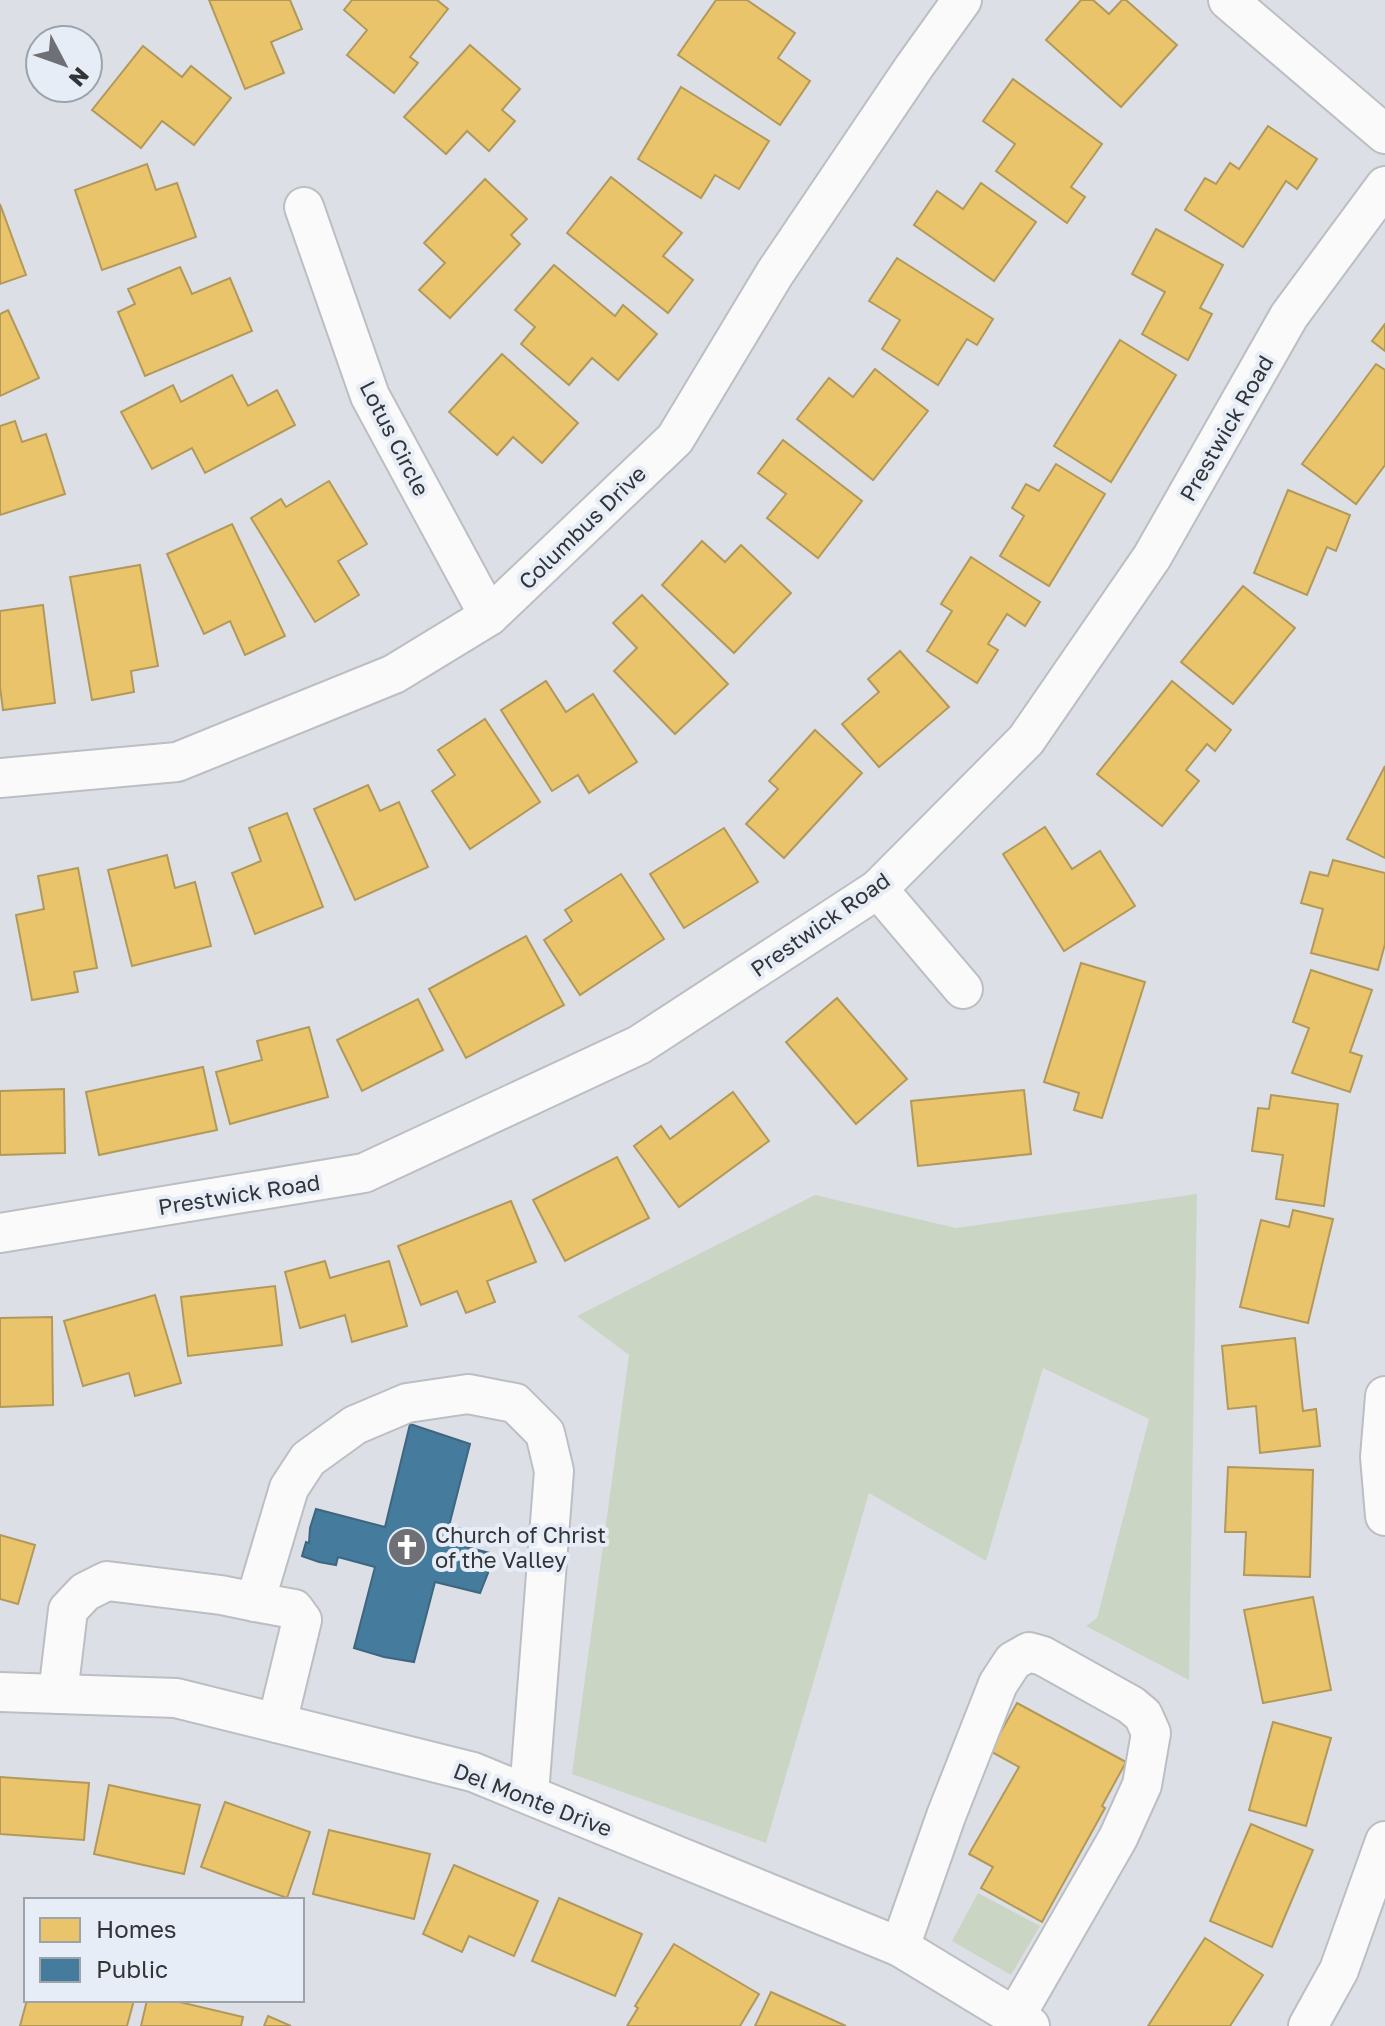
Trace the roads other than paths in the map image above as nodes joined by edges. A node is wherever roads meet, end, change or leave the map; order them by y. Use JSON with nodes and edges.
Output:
{"nodes":[{"id":1,"x":962,"y":0,"type":"edge"},
{"id":2,"x":1228,"y":0,"type":"edge"},
{"id":3,"x":1385,"y":134,"type":"edge"},
{"id":4,"x":1385,"y":186,"type":"edge"},
{"id":5,"x":304,"y":207,"type":"dead end"},
{"id":6,"x":489,"y":616,"type":"junction"},
{"id":7,"x":0,"y":778,"type":"edge"},
{"id":8,"x":878,"y":889,"type":"junction"},
{"id":9,"x":963,"y":989,"type":"dead end"},
{"id":10,"x":0,"y":1233,"type":"edge"},
{"id":11,"x":1385,"y":1396,"type":"edge"},
{"id":12,"x":1385,"y":1516,"type":"edge"},
{"id":13,"x":255,"y":1602,"type":"junction"},
{"id":14,"x":0,"y":1692,"type":"edge"},
{"id":15,"x":58,"y":1694,"type":"junction"},
{"id":16,"x":277,"y":1723,"type":"junction"},
{"id":17,"x":529,"y":1794,"type":"junction"},
{"id":18,"x":1385,"y":1841,"type":"edge"},
{"id":19,"x":900,"y":1947,"type":"junction"},
{"id":20,"x":1022,"y":2021,"type":"edge"},
{"id":21,"x":1308,"y":2026,"type":"edge"}],
"edges":[{"from":1,"to":6,"type":"street","name":"Columbus Drive"},
{"from":2,"to":3,"type":"street"},
{"from":4,"to":8,"type":"street","name":"Prestwick Road"},
{"from":5,"to":6,"type":"street","name":"Lotus Circle"},
{"from":6,"to":7,"type":"street","name":"Columbus Drive"},
{"from":8,"to":9,"type":"street"},
{"from":8,"to":10,"type":"street","name":"Prestwick Road"},
{"from":11,"to":12,"type":"street"},
{"from":13,"to":15,"type":"street"},
{"from":13,"to":16,"type":"street"},
{"from":13,"to":17,"type":"street"},
{"from":14,"to":15,"type":"street","name":"Del Monte Drive"},
{"from":15,"to":16,"type":"street","name":"Del Monte Drive"},
{"from":16,"to":17,"type":"street","name":"Del Monte Drive"},
{"from":17,"to":19,"type":"street","name":"Del Monte Drive"},
{"from":18,"to":21,"type":"street"},
{"from":19,"to":20,"type":"street","name":"Del Monte Drive"},
{"from":19,"to":20,"type":"street"}]}
